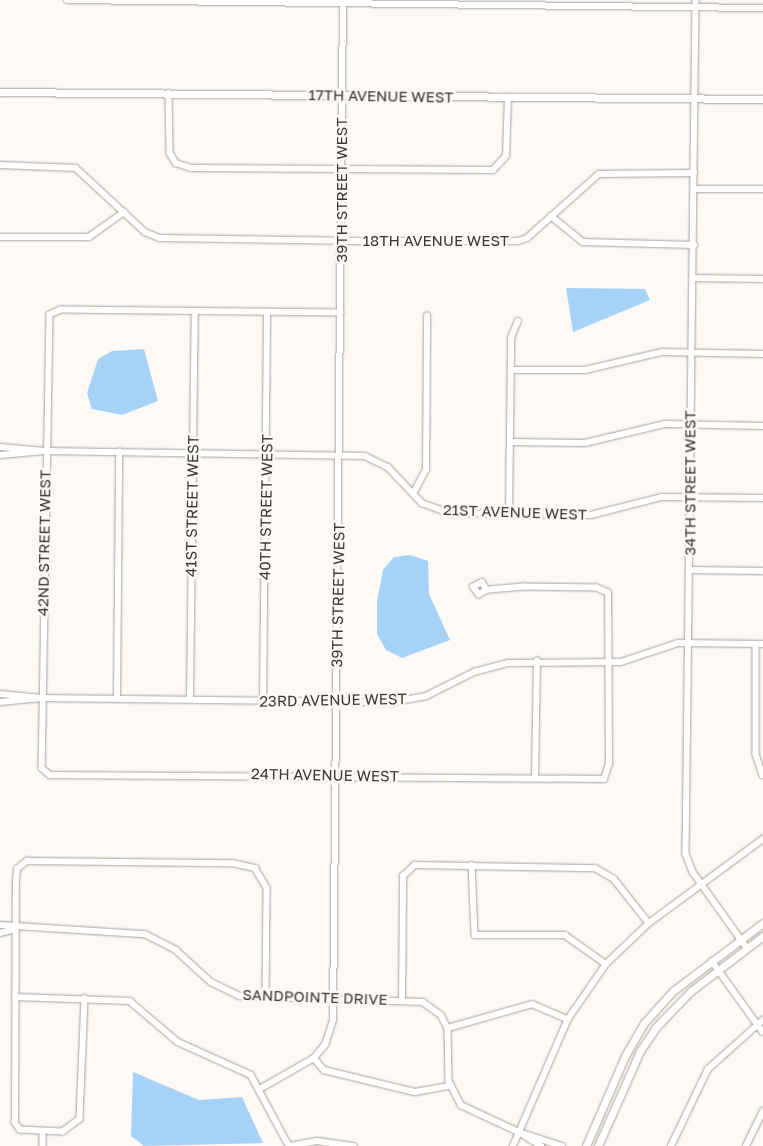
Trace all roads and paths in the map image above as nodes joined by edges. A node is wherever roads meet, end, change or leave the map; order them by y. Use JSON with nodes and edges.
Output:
{"nodes":[{"id":1,"x":68,"y":0,"type":"edge"},
{"id":2,"x":696,"y":0,"type":"edge"},
{"id":3,"x":343,"y":2,"type":"edge"},
{"id":4,"x":696,"y":7,"type":"junction"},
{"id":5,"x":763,"y":8,"type":"edge"},
{"id":6,"x":0,"y":92,"type":"edge"},
{"id":7,"x":169,"y":93,"type":"junction"},
{"id":8,"x":343,"y":95,"type":"junction"},
{"id":9,"x":508,"y":97,"type":"junction"},
{"id":10,"x":695,"y":99,"type":"junction"},
{"id":11,"x":763,"y":99,"type":"edge"},
{"id":12,"x":0,"y":165,"type":"edge"},
{"id":13,"x":343,"y":169,"type":"junction"},
{"id":14,"x":694,"y":173,"type":"junction"},
{"id":15,"x":694,"y":189,"type":"junction"},
{"id":16,"x":763,"y":190,"type":"edge"},
{"id":17,"x":124,"y":212,"type":"junction"},
{"id":18,"x":551,"y":216,"type":"junction"},
{"id":19,"x":0,"y":237,"type":"edge"},
{"id":20,"x":342,"y":241,"type":"junction"},
{"id":21,"x":694,"y":244,"type":"junction"},
{"id":22,"x":693,"y":278,"type":"junction"},
{"id":23,"x":763,"y":279,"type":"edge"},
{"id":24,"x":195,"y":312,"type":"junction"},
{"id":25,"x":267,"y":313,"type":"junction"},
{"id":26,"x":341,"y":313,"type":"junction"},
{"id":27,"x":427,"y":316,"type":"dead end"},
{"id":28,"x":518,"y":321,"type":"dead end"},
{"id":29,"x":692,"y":352,"type":"junction"},
{"id":30,"x":763,"y":354,"type":"edge"},
{"id":31,"x":510,"y":370,"type":"junction"},
{"id":32,"x":691,"y":425,"type":"junction"},
{"id":33,"x":763,"y":426,"type":"edge"},
{"id":34,"x":510,"y":442,"type":"junction"},
{"id":35,"x":0,"y":447,"type":"edge"},
{"id":36,"x":45,"y":451,"type":"junction"},
{"id":37,"x":119,"y":452,"type":"junction"},
{"id":38,"x":192,"y":453,"type":"junction"},
{"id":39,"x":266,"y":453,"type":"junction"},
{"id":40,"x":340,"y":454,"type":"junction"},
{"id":41,"x":0,"y":455,"type":"edge"},
{"id":42,"x":413,"y":494,"type":"junction"},
{"id":43,"x":690,"y":497,"type":"junction"},
{"id":44,"x":763,"y":498,"type":"edge"},
{"id":45,"x":509,"y":514,"type":"junction"},
{"id":46,"x":690,"y":570,"type":"junction"},
{"id":47,"x":763,"y":571,"type":"edge"},
{"id":48,"x":487,"y":590,"type":"dead end"},
{"id":49,"x":688,"y":643,"type":"junction"},
{"id":50,"x":760,"y":644,"type":"edge"},
{"id":51,"x":537,"y":661,"type":"junction"},
{"id":52,"x":610,"y":662,"type":"junction"},
{"id":53,"x":0,"y":694,"type":"edge"},
{"id":54,"x":42,"y":698,"type":"junction"},
{"id":55,"x":117,"y":699,"type":"junction"},
{"id":56,"x":190,"y":699,"type":"junction"},
{"id":57,"x":263,"y":700,"type":"junction"},
{"id":58,"x":337,"y":701,"type":"junction"},
{"id":59,"x":0,"y":702,"type":"edge"},
{"id":60,"x":756,"y":714,"type":"junction"},
{"id":61,"x":763,"y":714,"type":"edge"},
{"id":62,"x":45,"y":771,"type":"joint"},
{"id":63,"x":336,"y":775,"type":"junction"},
{"id":64,"x":763,"y":775,"type":"edge"},
{"id":65,"x":535,"y":777,"type":"junction"},
{"id":66,"x":763,"y":839,"type":"edge"},
{"id":67,"x":472,"y":865,"type":"junction"},
{"id":68,"x":702,"y":885,"type":"junction"},
{"id":69,"x":650,"y":923,"type":"junction"},
{"id":70,"x":763,"y":923,"type":"edge"},
{"id":71,"x":0,"y":925,"type":"edge"},
{"id":72,"x":16,"y":929,"type":"junction"},
{"id":73,"x":0,"y":933,"type":"edge"},
{"id":74,"x":763,"y":936,"type":"edge"},
{"id":75,"x":741,"y":939,"type":"junction"},
{"id":76,"x":747,"y":948,"type":"junction"},
{"id":77,"x":712,"y":961,"type":"junction"},
{"id":78,"x":606,"y":964,"type":"junction"},
{"id":79,"x":718,"y":970,"type":"junction"},
{"id":80,"x":15,"y":997,"type":"junction"},
{"id":81,"x":266,"y":997,"type":"junction"},
{"id":82,"x":85,"y":998,"type":"junction"},
{"id":83,"x":334,"y":999,"type":"junction"},
{"id":84,"x":402,"y":1000,"type":"junction"},
{"id":85,"x":568,"y":1019,"type":"junction"},
{"id":86,"x":763,"y":1020,"type":"edge"},
{"id":87,"x":757,"y":1024,"type":"junction"},
{"id":88,"x":448,"y":1028,"type":"junction"},
{"id":89,"x":763,"y":1032,"type":"edge"},
{"id":90,"x":314,"y":1058,"type":"junction"},
{"id":91,"x":450,"y":1086,"type":"junction"},
{"id":92,"x":260,"y":1089,"type":"junction"},
{"id":93,"x":763,"y":1111,"type":"edge"},
{"id":94,"x":43,"y":1132,"type":"junction"},
{"id":95,"x":519,"y":1132,"type":"junction"},
{"id":96,"x":43,"y":1146,"type":"edge"},
{"id":97,"x":289,"y":1146,"type":"edge"},
{"id":98,"x":354,"y":1146,"type":"edge"},
{"id":99,"x":513,"y":1146,"type":"edge"},
{"id":100,"x":542,"y":1146,"type":"edge"},
{"id":101,"x":562,"y":1146,"type":"edge"},
{"id":102,"x":586,"y":1146,"type":"edge"},
{"id":103,"x":598,"y":1146,"type":"edge"},
{"id":104,"x":671,"y":1146,"type":"edge"},
{"id":105,"x":746,"y":1146,"type":"edge"}],
"edges":[{"from":1,"to":3,"type":"street"},
{"from":2,"to":4,"type":"street","name":"34TH STREET WEST"},
{"from":3,"to":4,"type":"street"},
{"from":3,"to":8,"type":"street","name":"39TH STREET WEST"},
{"from":4,"to":5,"type":"street"},
{"from":4,"to":10,"type":"street","name":"34TH STREET WEST"},
{"from":6,"to":7,"type":"street","name":"17TH AVENUE WEST"},
{"from":7,"to":8,"type":"street","name":"17TH AVENUE WEST"},
{"from":7,"to":13,"type":"street"},
{"from":8,"to":9,"type":"street","name":"17TH AVENUE WEST"},
{"from":8,"to":13,"type":"street","name":"39TH STREET WEST"},
{"from":9,"to":10,"type":"street","name":"17TH AVENUE WEST"},
{"from":9,"to":13,"type":"street"},
{"from":10,"to":11,"type":"street","name":"17TH AVENUE WEST"},
{"from":10,"to":14,"type":"street","name":"34TH STREET WEST"},
{"from":12,"to":17,"type":"street","name":"18TH AVENUE WEST"},
{"from":13,"to":20,"type":"street","name":"39TH STREET WEST"},
{"from":14,"to":15,"type":"street","name":"34TH STREET WEST"},
{"from":14,"to":18,"type":"street","name":"18TH AVENUE WEST"},
{"from":15,"to":16,"type":"street"},
{"from":15,"to":21,"type":"street","name":"34TH STREET WEST"},
{"from":17,"to":19,"type":"street"},
{"from":17,"to":20,"type":"street","name":"18TH AVENUE WEST"},
{"from":18,"to":20,"type":"street","name":"18TH AVENUE WEST"},
{"from":18,"to":21,"type":"street"},
{"from":20,"to":26,"type":"street","name":"39TH STREET WEST"},
{"from":21,"to":22,"type":"street","name":"34TH STREET WEST"},
{"from":22,"to":23,"type":"street"},
{"from":22,"to":29,"type":"street","name":"34TH STREET WEST"},
{"from":24,"to":25,"type":"street"},
{"from":24,"to":36,"type":"street","name":"42ND STREET WEST"},
{"from":24,"to":38,"type":"street","name":"41ST STREET WEST"},
{"from":25,"to":26,"type":"street"},
{"from":25,"to":39,"type":"street","name":"40TH STREET WEST"},
{"from":26,"to":40,"type":"street","name":"39TH STREET WEST"},
{"from":27,"to":42,"type":"street"},
{"from":28,"to":31,"type":"street"},
{"from":29,"to":30,"type":"street"},
{"from":29,"to":31,"type":"street"},
{"from":29,"to":32,"type":"street","name":"34TH STREET WEST"},
{"from":31,"to":34,"type":"street"},
{"from":32,"to":33,"type":"street"},
{"from":32,"to":34,"type":"street"},
{"from":32,"to":43,"type":"street","name":"34TH STREET WEST"},
{"from":34,"to":45,"type":"street"},
{"from":35,"to":36,"type":"street","name":"21ST AVENUE WEST"},
{"from":36,"to":37,"type":"street","name":"21ST AVENUE WEST"},
{"from":36,"to":41,"type":"street","name":"21ST AVENUE WEST"},
{"from":36,"to":54,"type":"street","name":"42ND STREET WEST"},
{"from":37,"to":38,"type":"street","name":"21ST AVENUE WEST"},
{"from":37,"to":55,"type":"street"},
{"from":38,"to":39,"type":"street","name":"21ST AVENUE WEST"},
{"from":38,"to":56,"type":"street","name":"41ST STREET WEST"},
{"from":39,"to":40,"type":"street","name":"21ST AVENUE WEST"},
{"from":39,"to":57,"type":"street","name":"40TH STREET WEST"},
{"from":40,"to":42,"type":"street","name":"21ST AVENUE WEST"},
{"from":40,"to":58,"type":"street","name":"39TH STREET WEST"},
{"from":42,"to":45,"type":"street","name":"21ST AVENUE WEST"},
{"from":43,"to":44,"type":"street","name":"21ST AVENUE WEST"},
{"from":43,"to":45,"type":"street","name":"21ST AVENUE WEST"},
{"from":43,"to":46,"type":"street","name":"34TH STREET WEST"},
{"from":46,"to":47,"type":"street"},
{"from":46,"to":49,"type":"street","name":"34TH STREET WEST"},
{"from":48,"to":52,"type":"street"},
{"from":49,"to":50,"type":"street","name":"23RD AVENUE WEST"},
{"from":49,"to":52,"type":"street","name":"23RD AVENUE WEST"},
{"from":49,"to":68,"type":"street","name":"34TH STREET WEST"},
{"from":50,"to":60,"type":"street"},
{"from":51,"to":52,"type":"street","name":"23RD AVENUE WEST"},
{"from":51,"to":58,"type":"street","name":"23RD AVENUE WEST"},
{"from":51,"to":65,"type":"street"},
{"from":52,"to":65,"type":"street","name":"24TH AVENUE WEST"},
{"from":53,"to":54,"type":"street","name":"23RD AVENUE WEST"},
{"from":54,"to":55,"type":"street","name":"23RD AVENUE WEST"},
{"from":54,"to":59,"type":"street","name":"23RD AVENUE WEST"},
{"from":54,"to":62,"type":"street","name":"42ND STREET WEST"},
{"from":55,"to":56,"type":"street","name":"23RD AVENUE WEST"},
{"from":56,"to":57,"type":"street","name":"23RD AVENUE WEST"},
{"from":57,"to":58,"type":"street","name":"23RD AVENUE WEST"},
{"from":58,"to":63,"type":"street","name":"39TH STREET WEST"},
{"from":60,"to":61,"type":"street"},
{"from":60,"to":64,"type":"street"},
{"from":62,"to":63,"type":"street","name":"24TH AVENUE WEST"},
{"from":63,"to":65,"type":"street","name":"24TH AVENUE WEST"},
{"from":63,"to":83,"type":"street","name":"39TH STREET WEST"},
{"from":66,"to":68,"type":"street"},
{"from":67,"to":69,"type":"street"},
{"from":67,"to":78,"type":"street"},
{"from":67,"to":84,"type":"street"},
{"from":68,"to":69,"type":"street"},
{"from":68,"to":75,"type":"street","name":"34TH STREET WEST"},
{"from":69,"to":78,"type":"street"},
{"from":70,"to":75,"type":"street"},
{"from":71,"to":72,"type":"street","name":"SANDPOINTE DRIVE"},
{"from":72,"to":73,"type":"street","name":"SANDPOINTE DRIVE"},
{"from":72,"to":80,"type":"street"},
{"from":72,"to":81,"type":"street","name":"SANDPOINTE DRIVE"},
{"from":72,"to":81,"type":"street"},
{"from":74,"to":76,"type":"street"},
{"from":75,"to":76,"type":"street","name":"34TH STREET WEST"},
{"from":75,"to":77,"type":"street"},
{"from":76,"to":79,"type":"street"},
{"from":77,"to":79,"type":"street"},
{"from":77,"to":102,"type":"street"},
{"from":78,"to":85,"type":"street"},
{"from":79,"to":87,"type":"street"},
{"from":79,"to":103,"type":"street"},
{"from":80,"to":82,"type":"street"},
{"from":80,"to":94,"type":"street"},
{"from":81,"to":83,"type":"street","name":"SANDPOINTE DRIVE"},
{"from":82,"to":92,"type":"street"},
{"from":82,"to":94,"type":"street"},
{"from":83,"to":84,"type":"street","name":"SANDPOINTE DRIVE"},
{"from":83,"to":90,"type":"street","name":"39TH STREET WEST"},
{"from":84,"to":88,"type":"street","name":"SANDPOINTE DRIVE"},
{"from":85,"to":88,"type":"street"},
{"from":85,"to":95,"type":"street"},
{"from":86,"to":87,"type":"street"},
{"from":87,"to":89,"type":"street"},
{"from":87,"to":104,"type":"street"},
{"from":88,"to":91,"type":"street"},
{"from":90,"to":91,"type":"street"},
{"from":90,"to":92,"type":"street","name":"39TH STREET WEST"},
{"from":91,"to":95,"type":"street"},
{"from":92,"to":97,"type":"street"},
{"from":93,"to":105,"type":"street"},
{"from":94,"to":96,"type":"street"},
{"from":95,"to":99,"type":"street"},
{"from":95,"to":100,"type":"street"},
{"from":95,"to":101,"type":"street"},
{"from":97,"to":98,"type":"street"}]}
